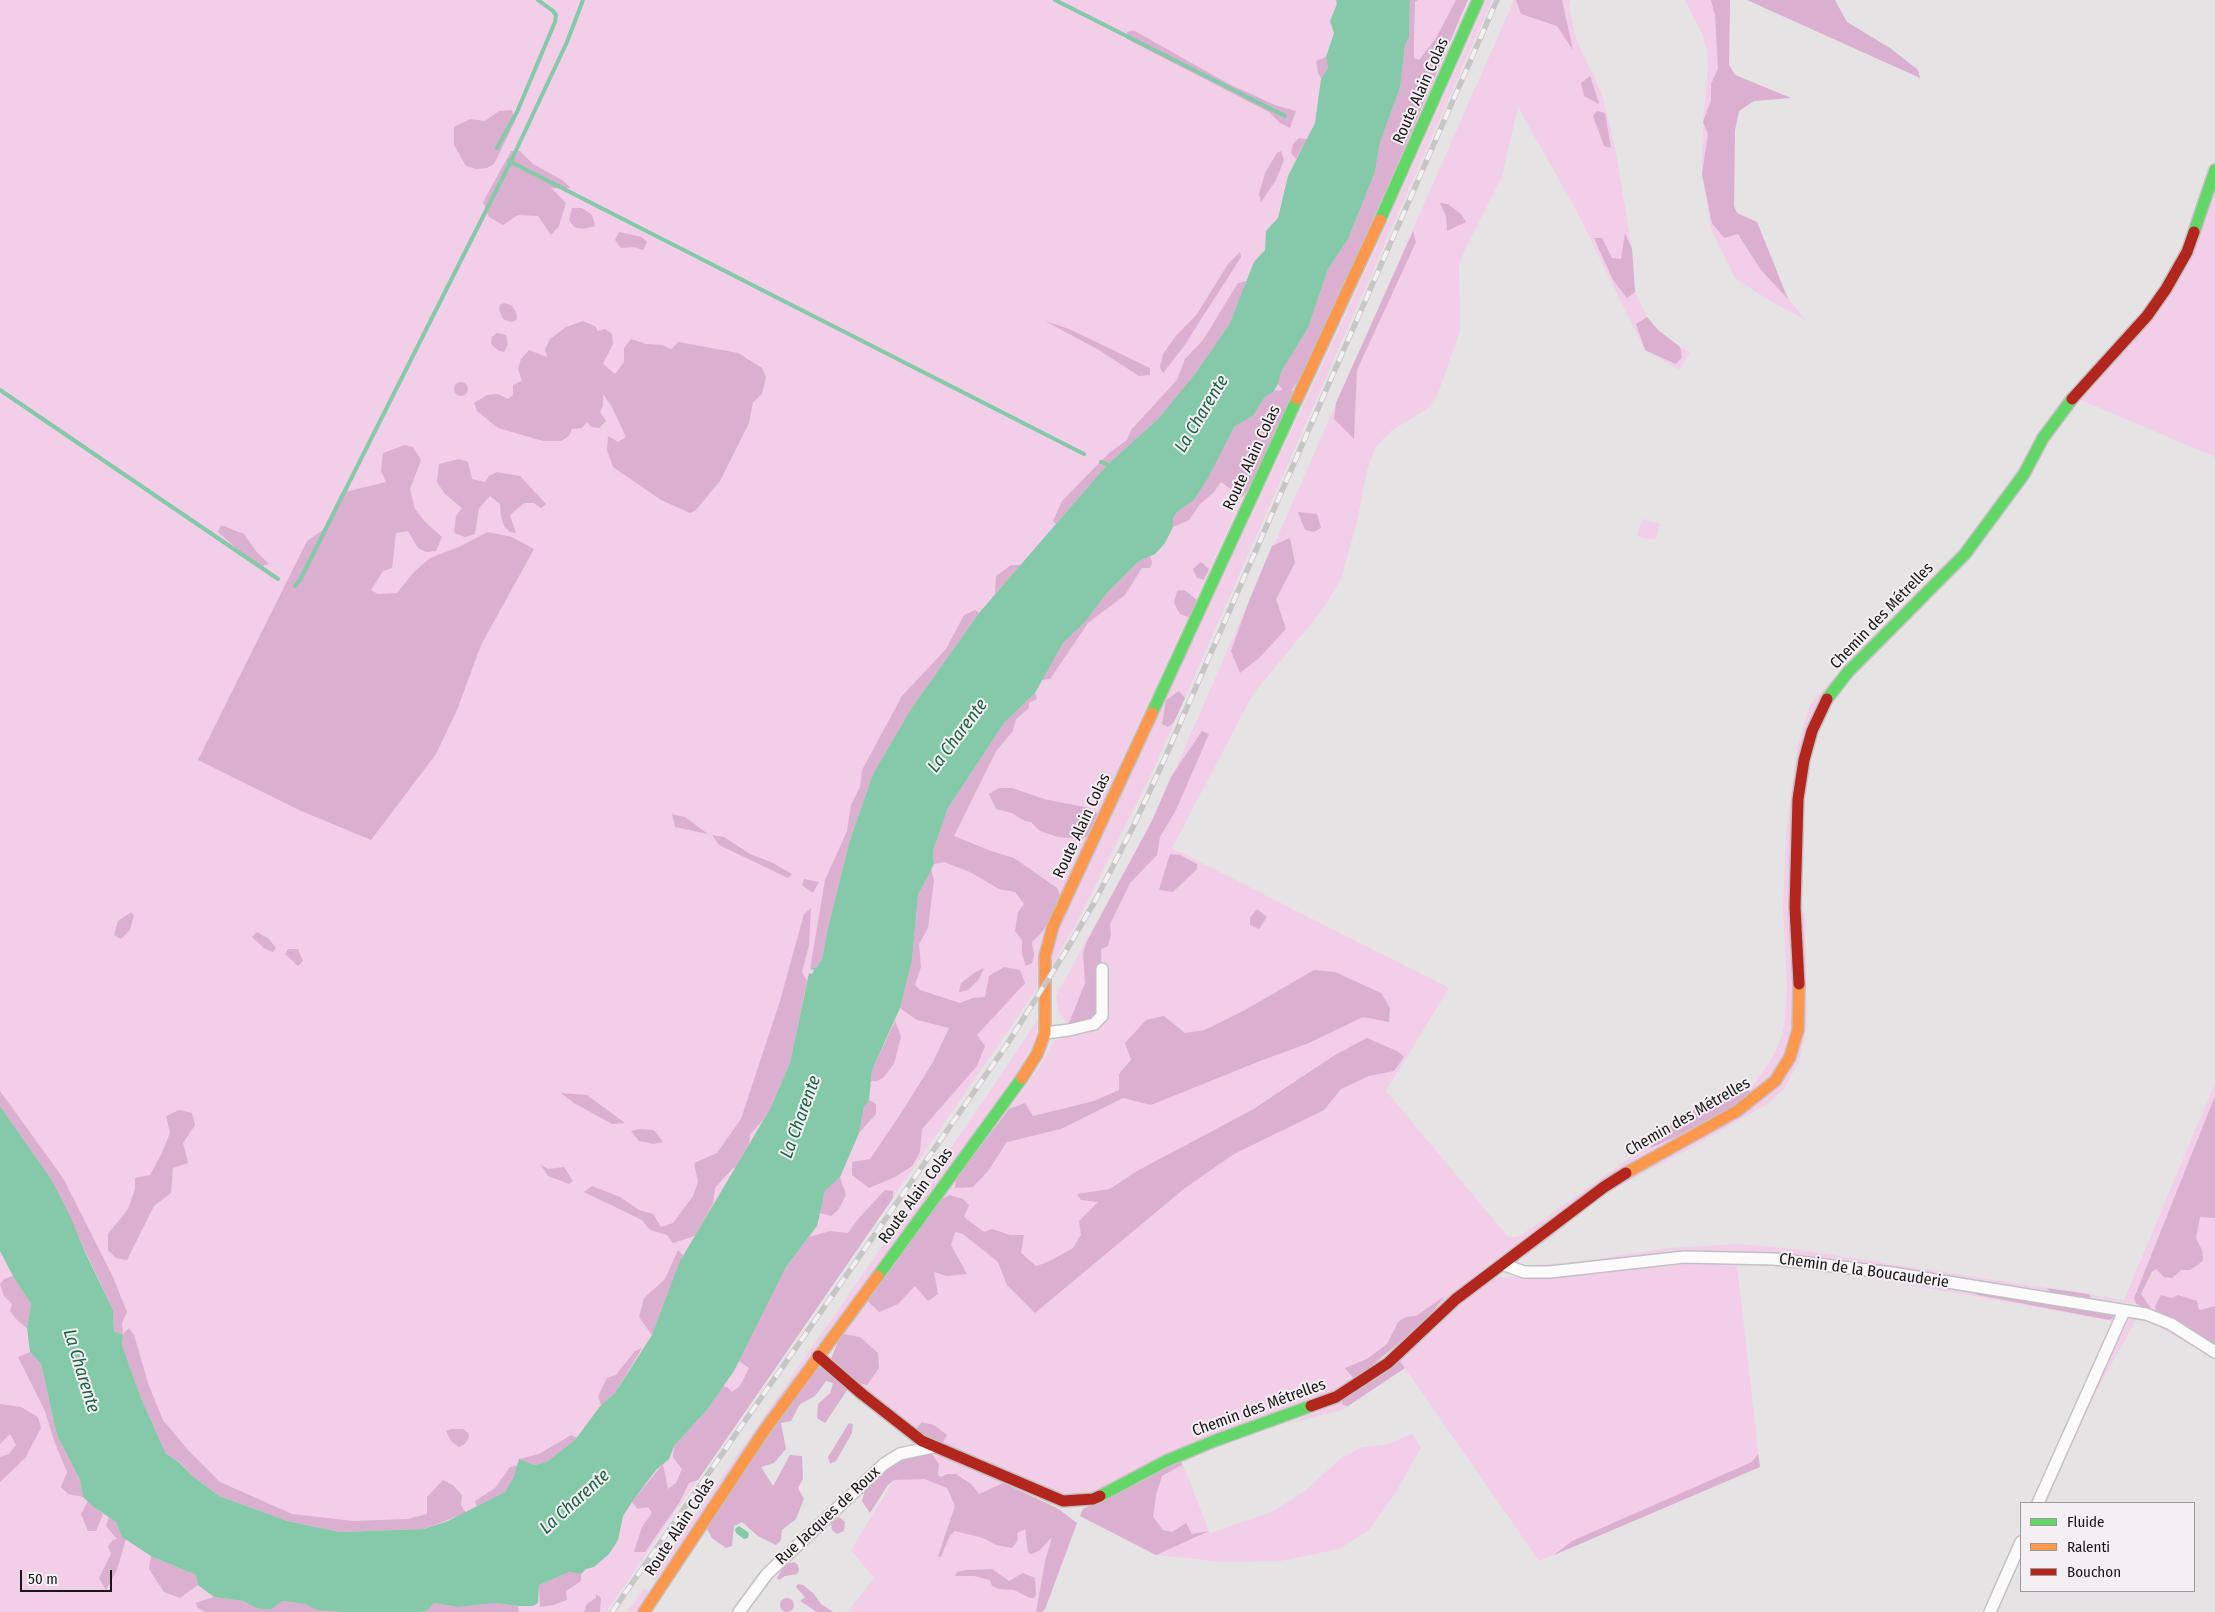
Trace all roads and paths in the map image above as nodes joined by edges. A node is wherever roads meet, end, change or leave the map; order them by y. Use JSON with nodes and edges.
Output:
{"nodes":[{"id":1,"x":1478,"y":0,"type":"edge"},
{"id":2,"x":2215,"y":170,"type":"edge"},
{"id":3,"x":1102,"y":970,"type":"dead end"},
{"id":4,"x":1045,"y":1033,"type":"junction"},
{"id":5,"x":1502,"y":1264,"type":"junction"},
{"id":6,"x":2124,"y":1311,"type":"junction"},
{"id":7,"x":2215,"y":1352,"type":"edge"},
{"id":8,"x":818,"y":1356,"type":"junction"},
{"id":9,"x":934,"y":1447,"type":"junction"},
{"id":10,"x":2038,"y":1502,"type":"edge"},
{"id":11,"x":2020,"y":1544,"type":"edge"},
{"id":12,"x":644,"y":1612,"type":"edge"},
{"id":13,"x":739,"y":1612,"type":"edge"},
{"id":14,"x":1990,"y":1612,"type":"edge"}],
"edges":[{"from":1,"to":4,"type":"street","name":"Route Alain Colas"},
{"from":2,"to":5,"type":"street","name":"Chemin des Métrelles"},
{"from":3,"to":4,"type":"street"},
{"from":4,"to":8,"type":"street","name":"Route Alain Colas"},
{"from":5,"to":6,"type":"street","name":"Chemin de la Boucauderie"},
{"from":5,"to":9,"type":"street","name":"Chemin des Métrelles"},
{"from":6,"to":7,"type":"street","name":"Chemin de la Boucauderie"},
{"from":6,"to":10,"type":"street"},
{"from":8,"to":9,"type":"street","name":"Chemin des Métrelles"},
{"from":8,"to":12,"type":"street","name":"Route Alain Colas"},
{"from":9,"to":13,"type":"street","name":"Rue Jacques de Roux"},
{"from":11,"to":14,"type":"street"}]}
